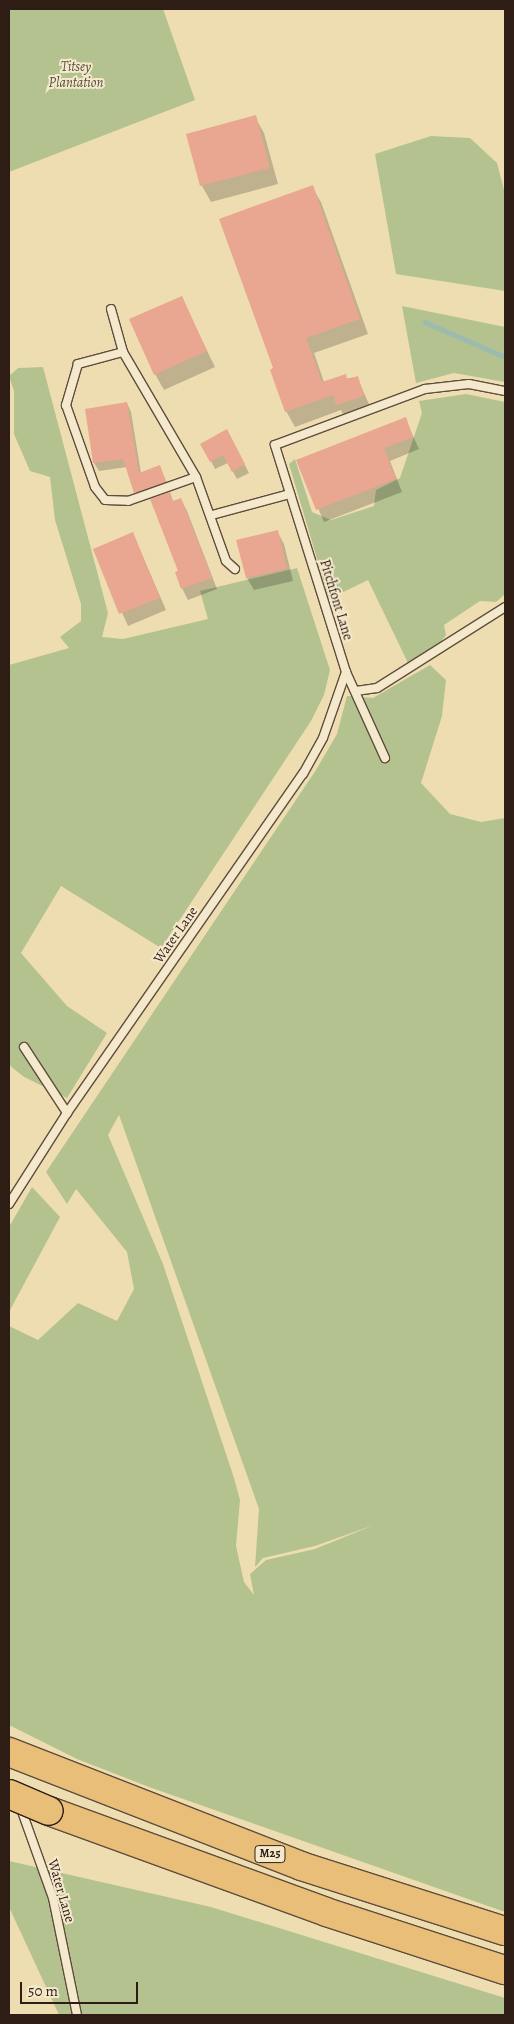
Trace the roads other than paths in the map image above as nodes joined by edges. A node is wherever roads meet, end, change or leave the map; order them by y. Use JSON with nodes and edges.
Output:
{"nodes":[{"id":1,"x":111,"y":309,"type":"dead end"},
{"id":2,"x":122,"y":352,"type":"junction"},
{"id":3,"x":505,"y":392,"type":"edge"},
{"id":4,"x":196,"y":477,"type":"junction"},
{"id":5,"x":290,"y":494,"type":"junction"},
{"id":6,"x":212,"y":515,"type":"junction"},
{"id":7,"x":235,"y":569,"type":"dead end"},
{"id":8,"x":505,"y":607,"type":"edge"},
{"id":9,"x":346,"y":672,"type":"junction"},
{"id":10,"x":356,"y":692,"type":"junction"},
{"id":11,"x":385,"y":758,"type":"dead end"},
{"id":12,"x":24,"y":1047,"type":"dead end"},
{"id":13,"x":67,"y":1113,"type":"junction"},
{"id":14,"x":9,"y":1204,"type":"edge"},
{"id":15,"x":9,"y":1752,"type":"edge"},
{"id":16,"x":10,"y":1790,"type":"edge"},
{"id":17,"x":505,"y":1931,"type":"edge"},
{"id":18,"x":505,"y":1970,"type":"edge"},
{"id":19,"x":77,"y":2015,"type":"edge"}],
"edges":[{"from":1,"to":2,"type":"lane"},
{"from":2,"to":4,"type":"lane"},
{"from":2,"to":4,"type":"lane"},
{"from":3,"to":5,"type":"lane","name":"Pitchfont Lane"},
{"from":4,"to":6,"type":"lane"},
{"from":5,"to":6,"type":"lane"},
{"from":5,"to":9,"type":"lane","name":"Pitchfont Lane"},
{"from":6,"to":7,"type":"lane"},
{"from":8,"to":10,"type":"lane"},
{"from":9,"to":10,"type":"lane","name":"Pitchfont Lane"},
{"from":9,"to":13,"type":"lane","name":"Water Lane"},
{"from":10,"to":11,"type":"lane","name":"Pitchfont Lane"},
{"from":12,"to":13,"type":"lane"},
{"from":13,"to":14,"type":"lane","name":"Water Lane"},
{"from":15,"to":17,"type":"highway","number":"M25"},
{"from":16,"to":18,"type":"highway","bridge":true},
{"from":16,"to":19,"type":"lane","name":"Water Lane"}]}
